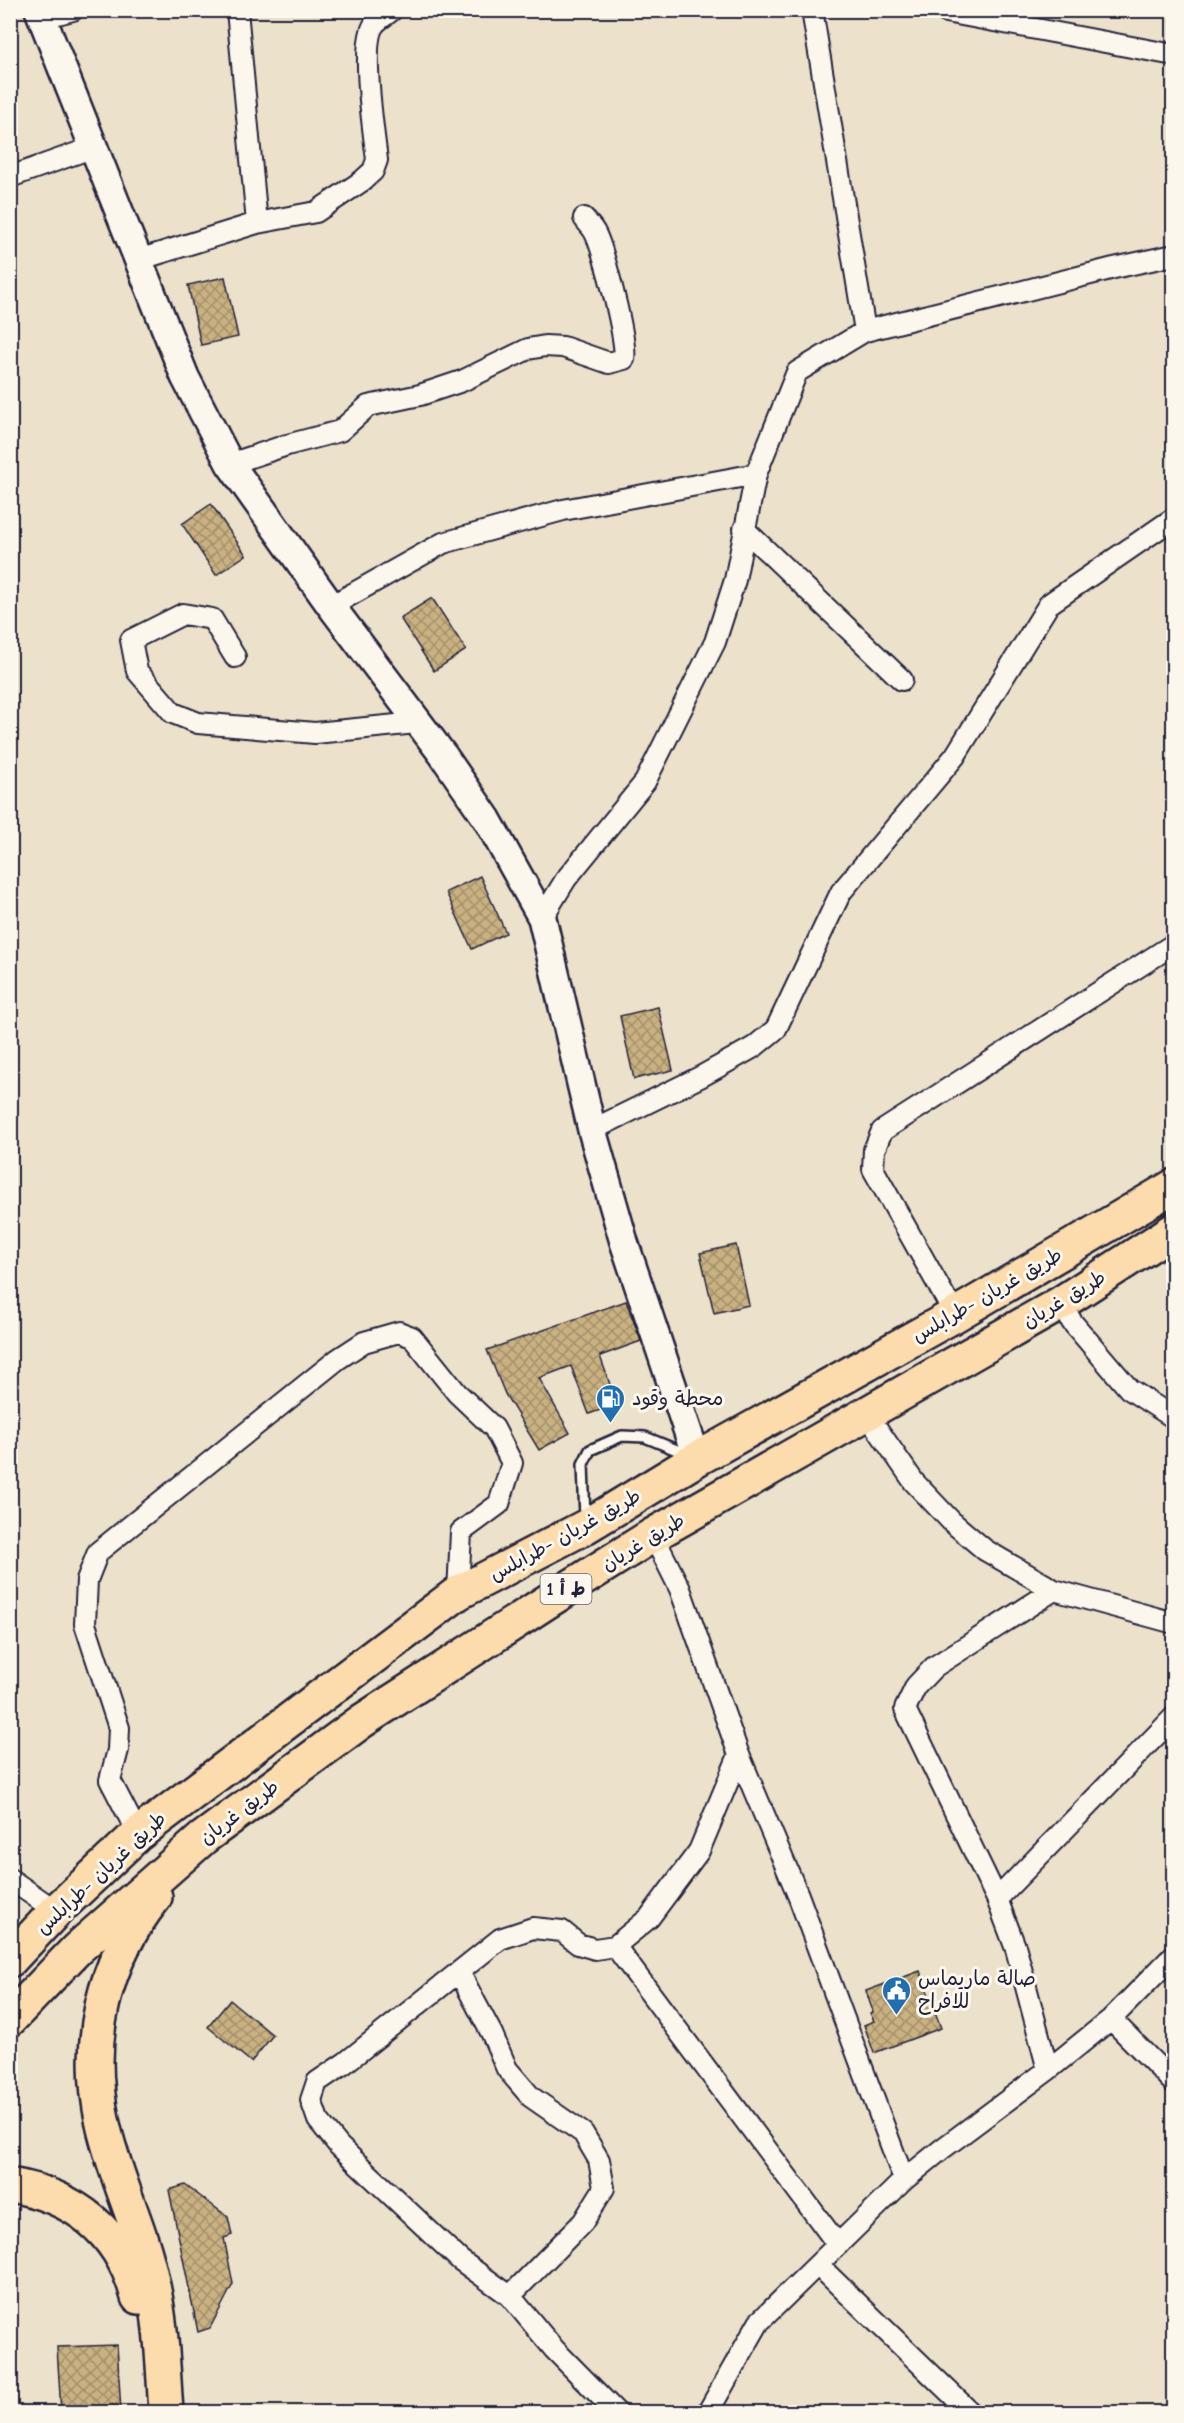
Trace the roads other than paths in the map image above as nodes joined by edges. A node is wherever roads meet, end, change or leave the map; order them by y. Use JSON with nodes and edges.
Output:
{"nodes":[{"id":1,"x":74,"y":10,"type":"edge"},
{"id":2,"x":237,"y":10,"type":"edge"},
{"id":3,"x":392,"y":10,"type":"edge"},
{"id":4,"x":812,"y":10,"type":"edge"},
{"id":5,"x":946,"y":12,"type":"edge"},
{"id":6,"x":41,"y":14,"type":"edge"},
{"id":7,"x":1173,"y":55,"type":"edge"},
{"id":8,"x":94,"y":147,"type":"junction"},
{"id":9,"x":10,"y":177,"type":"edge"},
{"id":10,"x":584,"y":218,"type":"dead end"},
{"id":11,"x":257,"y":223,"type":"junction"},
{"id":12,"x":1173,"y":255,"type":"edge"},
{"id":13,"x":138,"y":260,"type":"junction"},
{"id":14,"x":865,"y":331,"type":"junction"},
{"id":15,"x":230,"y":464,"type":"junction"},
{"id":16,"x":756,"y":474,"type":"junction"},
{"id":17,"x":1173,"y":518,"type":"edge"},
{"id":18,"x":744,"y":529,"type":"junction"},
{"id":19,"x":331,"y":606,"type":"junction"},
{"id":20,"x":235,"y":657,"type":"dead end"},
{"id":21,"x":902,"y":680,"type":"dead end"},
{"id":22,"x":417,"y":723,"type":"junction"},
{"id":23,"x":542,"y":918,"type":"junction"},
{"id":24,"x":1173,"y":944,"type":"edge"},
{"id":25,"x":592,"y":1130,"type":"junction"},
{"id":26,"x":1173,"y":1186,"type":"edge"},
{"id":27,"x":1173,"y":1230,"type":"edge"},
{"id":28,"x":1060,"y":1303,"type":"junction"},
{"id":29,"x":955,"y":1315,"type":"junction"},
{"id":30,"x":867,"y":1414,"type":"junction"},
{"id":31,"x":1173,"y":1418,"type":"edge"},
{"id":32,"x":697,"y":1459,"type":"junction"},
{"id":33,"x":585,"y":1527,"type":"junction"},
{"id":34,"x":653,"y":1535,"type":"junction"},
{"id":35,"x":1054,"y":1590,"type":"junction"},
{"id":36,"x":458,"y":1593,"type":"junction"},
{"id":37,"x":1173,"y":1623,"type":"edge"},
{"id":38,"x":1173,"y":1717,"type":"edge"},
{"id":39,"x":739,"y":1755,"type":"junction"},
{"id":40,"x":138,"y":1834,"type":"junction"},
{"id":41,"x":202,"y":1838,"type":"junction"},
{"id":42,"x":10,"y":1879,"type":"edge"},
{"id":43,"x":997,"y":1899,"type":"junction"},
{"id":44,"x":56,"y":1911,"type":"junction"},
{"id":45,"x":615,"y":1946,"type":"junction"},
{"id":46,"x":1173,"y":1955,"type":"edge"},
{"id":47,"x":10,"y":1960,"type":"edge"},
{"id":48,"x":459,"y":1972,"type":"junction"},
{"id":49,"x":10,"y":2019,"type":"edge"},
{"id":50,"x":1111,"y":2019,"type":"junction"},
{"id":51,"x":1048,"y":2070,"type":"junction"},
{"id":52,"x":1173,"y":2083,"type":"edge"},
{"id":53,"x":904,"y":2181,"type":"junction"},
{"id":54,"x":10,"y":2185,"type":"edge"},
{"id":55,"x":838,"y":2245,"type":"junction"},
{"id":56,"x":818,"y":2265,"type":"junction"},
{"id":57,"x":510,"y":2296,"type":"junction"},
{"id":58,"x":149,"y":2412,"type":"edge"},
{"id":59,"x":166,"y":2412,"type":"edge"},
{"id":60,"x":616,"y":2412,"type":"edge"},
{"id":61,"x":708,"y":2412,"type":"edge"},
{"id":62,"x":970,"y":2412,"type":"edge"}],
"edges":[{"from":1,"to":6,"type":"street"},
{"from":2,"to":11,"type":"street"},
{"from":3,"to":11,"type":"street"},
{"from":4,"to":14,"type":"street"},
{"from":5,"to":7,"type":"street"},
{"from":6,"to":8,"type":"street"},
{"from":8,"to":9,"type":"street"},
{"from":8,"to":13,"type":"street"},
{"from":10,"to":15,"type":"street"},
{"from":11,"to":13,"type":"street"},
{"from":12,"to":14,"type":"street"},
{"from":13,"to":15,"type":"street"},
{"from":14,"to":16,"type":"street"},
{"from":15,"to":19,"type":"street"},
{"from":16,"to":18,"type":"street"},
{"from":16,"to":19,"type":"street"},
{"from":17,"to":25,"type":"street"},
{"from":18,"to":21,"type":"street"},
{"from":18,"to":23,"type":"street"},
{"from":19,"to":22,"type":"street"},
{"from":20,"to":22,"type":"street"},
{"from":22,"to":23,"type":"street"},
{"from":23,"to":25,"type":"street"},
{"from":24,"to":29,"type":"street"},
{"from":25,"to":32,"type":"street"},
{"from":26,"to":29,"type":"highway","name":"طريق غريان -طرابلس","number":"ط أ 1"},
{"from":27,"to":28,"type":"highway","name":"طريق غريان","number":"ط أ 1"},
{"from":28,"to":30,"type":"highway","name":"طريق غريان","number":"ط أ 1"},
{"from":28,"to":31,"type":"street"},
{"from":29,"to":32,"type":"highway","name":"طريق غريان -طرابلس","number":"ط أ 1"},
{"from":30,"to":34,"type":"highway","name":"طريق غريان","number":"ط أ 1"},
{"from":30,"to":35,"type":"street"},
{"from":32,"to":33,"type":"highway","name":"طريق غريان -طرابلس","number":"ط أ 1"},
{"from":32,"to":33,"type":"lane"},
{"from":33,"to":36,"type":"highway","name":"طريق غريان -طرابلس","number":"ط أ 1"},
{"from":34,"to":39,"type":"street"},
{"from":34,"to":41,"type":"highway","name":"طريق غريان","number":"ط أ 1"},
{"from":35,"to":37,"type":"street"},
{"from":35,"to":43,"type":"street"},
{"from":36,"to":40,"type":"highway","name":"طريق غريان -طرابلس","number":"ط أ 1"},
{"from":36,"to":40,"type":"street"},
{"from":38,"to":43,"type":"street"},
{"from":39,"to":45,"type":"street"},
{"from":39,"to":53,"type":"street"},
{"from":40,"to":44,"type":"highway","name":"طريق غريان -طرابلس","number":"ط أ 1"},
{"from":41,"to":49,"type":"highway","name":"طريق غريان","number":"ط أ 1"},
{"from":41,"to":59,"type":"highway"},
{"from":42,"to":44,"type":"street"},
{"from":43,"to":51,"type":"street"},
{"from":44,"to":47,"type":"highway","name":"طريق غريان -طرابلس","number":"ط أ 1"},
{"from":45,"to":48,"type":"street"},
{"from":45,"to":55,"type":"street"},
{"from":46,"to":50,"type":"street"},
{"from":48,"to":57,"type":"street"},
{"from":48,"to":57,"type":"street"},
{"from":50,"to":51,"type":"street"},
{"from":50,"to":52,"type":"street"},
{"from":51,"to":53,"type":"street"},
{"from":53,"to":55,"type":"street"},
{"from":54,"to":58,"type":"highway"},
{"from":55,"to":56,"type":"street"},
{"from":56,"to":61,"type":"street"},
{"from":56,"to":62,"type":"street"},
{"from":57,"to":60,"type":"street"}]}
